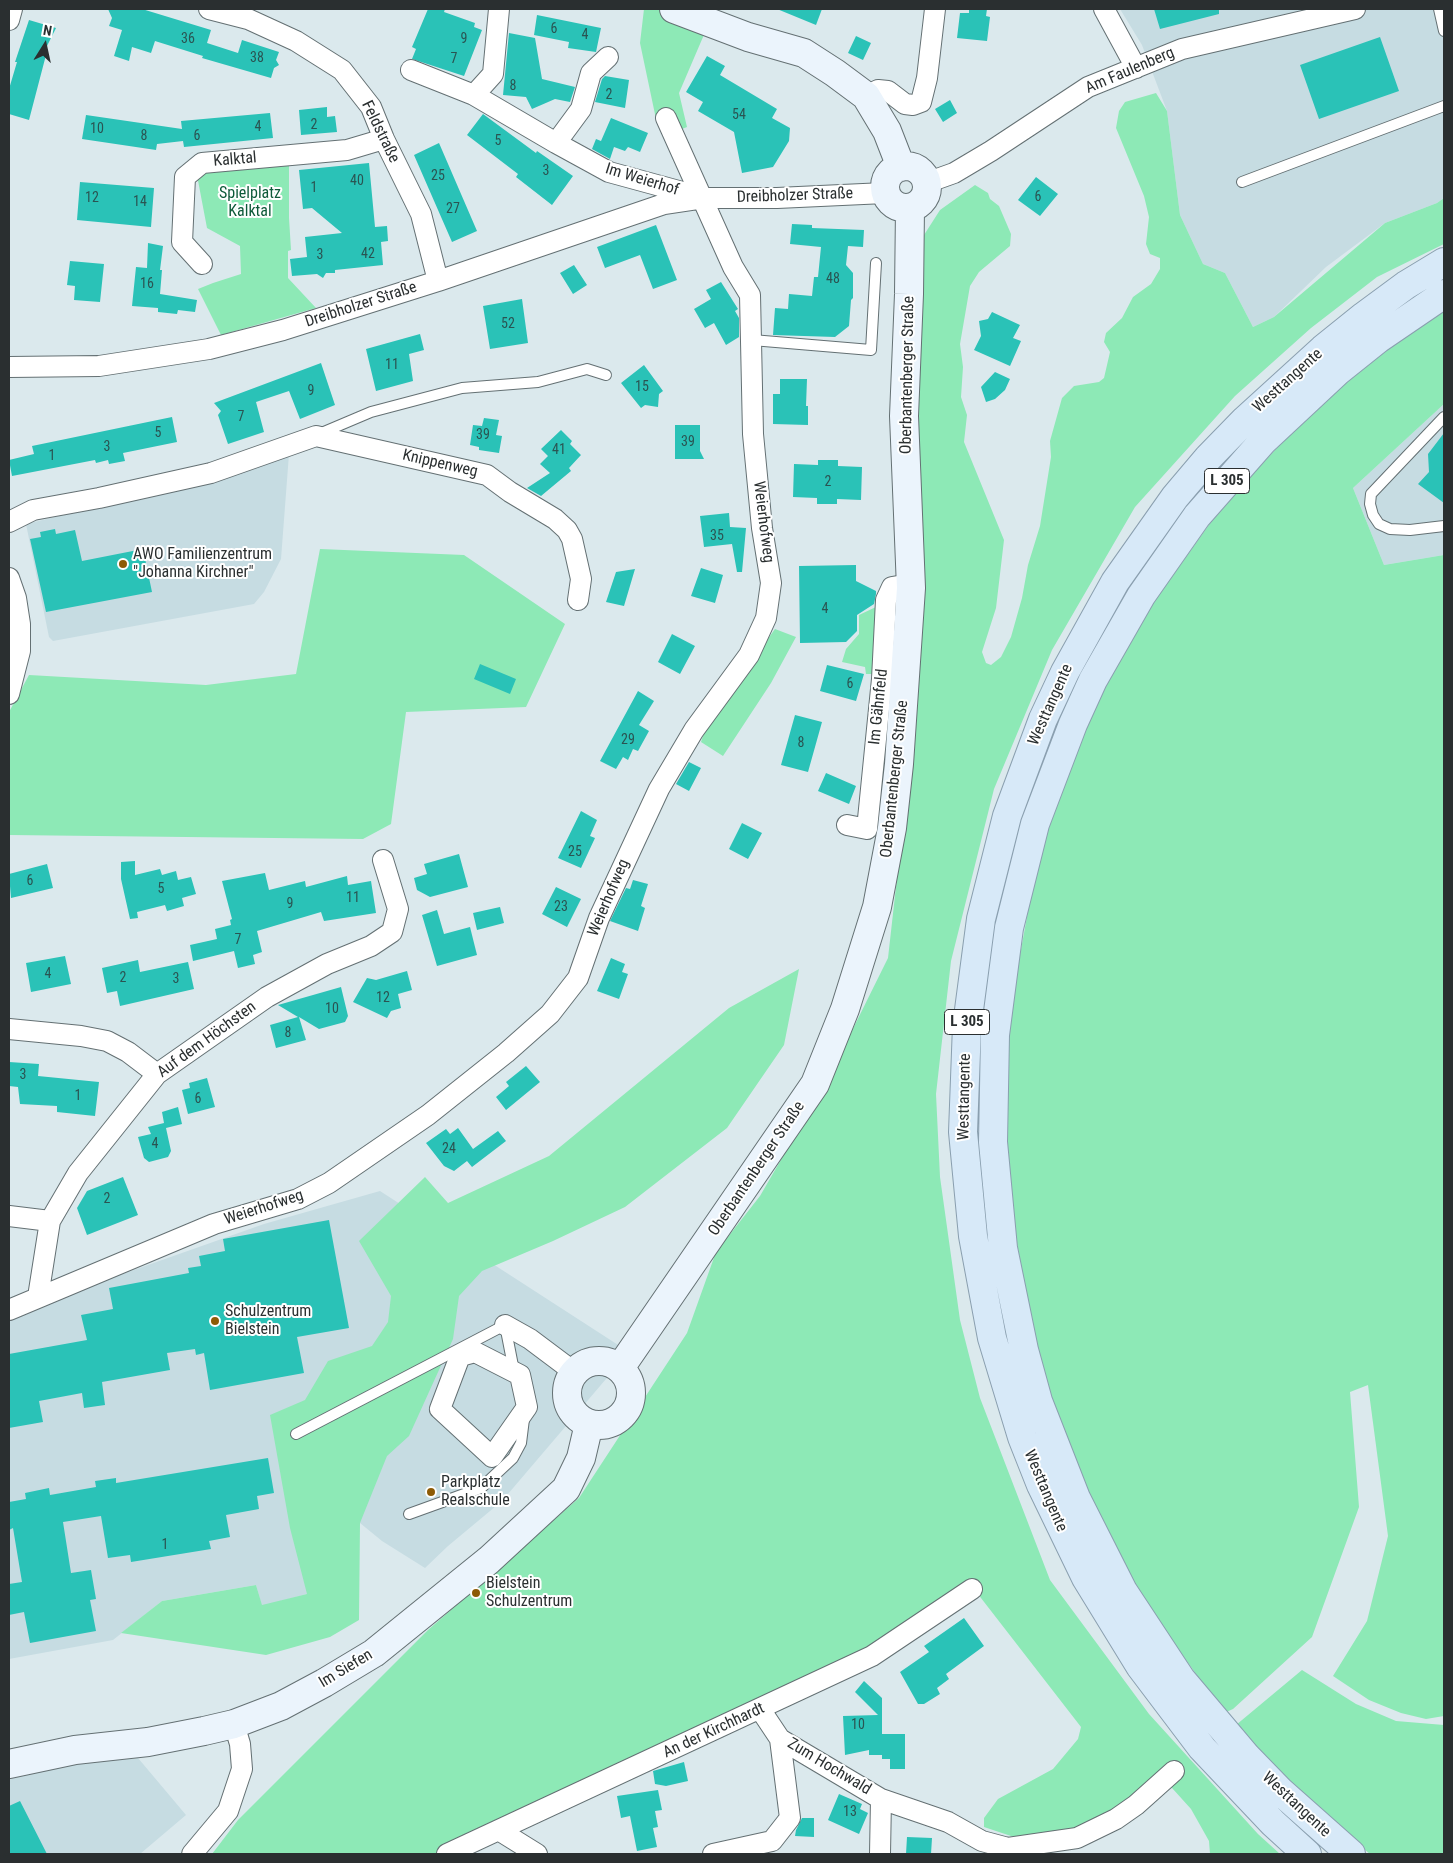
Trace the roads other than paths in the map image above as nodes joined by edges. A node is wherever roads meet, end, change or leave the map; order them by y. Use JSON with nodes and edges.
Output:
{"nodes":[{"id":1,"x":12,"y":9,"type":"edge"},
{"id":2,"x":209,"y":9,"type":"edge"},
{"id":3,"x":499,"y":9,"type":"edge"},
{"id":4,"x":674,"y":9,"type":"edge"},
{"id":5,"x":935,"y":9,"type":"edge"},
{"id":6,"x":1104,"y":9,"type":"edge"},
{"id":7,"x":1355,"y":9,"type":"edge"},
{"id":8,"x":1439,"y":9,"type":"edge"},
{"id":9,"x":9,"y":20,"type":"edge"},
{"id":10,"x":1444,"y":31,"type":"edge"},
{"id":11,"x":748,"y":37,"type":"junction"},
{"id":12,"x":608,"y":57,"type":"dead end"},
{"id":13,"x":1136,"y":68,"type":"junction"},
{"id":14,"x":411,"y":70,"type":"dead end"},
{"id":15,"x":474,"y":95,"type":"junction"},
{"id":16,"x":866,"y":96,"type":"junction"},
{"id":17,"x":1444,"y":106,"type":"edge"},
{"id":18,"x":666,"y":118,"type":"dead end"},
{"id":19,"x":384,"y":140,"type":"junction"},
{"id":20,"x":556,"y":143,"type":"junction"},
{"id":21,"x":898,"y":158,"type":"junction"},
{"id":22,"x":1242,"y":182,"type":"dead end"},
{"id":23,"x":926,"y":183,"type":"junction"},
{"id":24,"x":886,"y":193,"type":"junction"},
{"id":25,"x":704,"y":198,"type":"junction"},
{"id":26,"x":910,"y":208,"type":"junction"},
{"id":27,"x":1444,"y":262,"type":"edge"},
{"id":28,"x":876,"y":263,"type":"dead end"},
{"id":29,"x":202,"y":264,"type":"dead end"},
{"id":30,"x":438,"y":281,"type":"junction"},
{"id":31,"x":1444,"y":294,"type":"edge"},
{"id":32,"x":752,"y":340,"type":"junction"},
{"id":33,"x":9,"y":367,"type":"edge"},
{"id":34,"x":606,"y":375,"type":"dead end"},
{"id":35,"x":1444,"y":417,"type":"edge"},
{"id":36,"x":316,"y":436,"type":"junction"},
{"id":37,"x":9,"y":522,"type":"edge"},
{"id":38,"x":1444,"y":526,"type":"edge"},
{"id":39,"x":9,"y":578,"type":"edge"},
{"id":40,"x":911,"y":588,"type":"junction"},
{"id":41,"x":578,"y":600,"type":"dead end"},
{"id":42,"x":9,"y":694,"type":"edge"},
{"id":43,"x":848,"y":825,"type":"dead end"},
{"id":44,"x":383,"y":860,"type":"dead end"},
{"id":45,"x":9,"y":1029,"type":"edge"},
{"id":46,"x":157,"y":1074,"type":"junction"},
{"id":47,"x":9,"y":1216,"type":"edge"},
{"id":48,"x":50,"y":1221,"type":"junction"},
{"id":49,"x":38,"y":1297,"type":"junction"},
{"id":50,"x":9,"y":1310,"type":"edge"},
{"id":51,"x":504,"y":1325,"type":"junction"},
{"id":52,"x":620,"y":1368,"type":"junction"},
{"id":53,"x":514,"y":1372,"type":"junction"},
{"id":54,"x":574,"y":1372,"type":"junction"},
{"id":55,"x":524,"y":1412,"type":"junction"},
{"id":56,"x":589,"y":1424,"type":"junction"},
{"id":57,"x":296,"y":1434,"type":"dead end"},
{"id":58,"x":409,"y":1514,"type":"dead end"},
{"id":59,"x":972,"y":1589,"type":"dead end"},
{"id":60,"x":760,"y":1710,"type":"junction"},
{"id":61,"x":234,"y":1724,"type":"junction"},
{"id":62,"x":780,"y":1739,"type":"junction"},
{"id":63,"x":9,"y":1764,"type":"edge"},
{"id":64,"x":1174,"y":1771,"type":"dead end"},
{"id":65,"x":881,"y":1799,"type":"junction"},
{"id":66,"x":500,"y":1831,"type":"junction"},
{"id":67,"x":1014,"y":1851,"type":"edge"},
{"id":68,"x":192,"y":1854,"type":"edge"},
{"id":69,"x":446,"y":1854,"type":"edge"},
{"id":70,"x":537,"y":1854,"type":"edge"},
{"id":71,"x":713,"y":1854,"type":"edge"},
{"id":72,"x":880,"y":1854,"type":"edge"},
{"id":73,"x":1307,"y":1854,"type":"edge"},
{"id":74,"x":1351,"y":1854,"type":"edge"}],
"edges":[{"from":1,"to":9,"type":"street"},
{"from":2,"to":19,"type":"street","name":"Feldstraße"},
{"from":3,"to":15,"type":"street"},
{"from":4,"to":11,"type":"main road"},
{"from":5,"to":16,"type":"street"},
{"from":6,"to":13,"type":"street"},
{"from":7,"to":13,"type":"street","name":"Am Faulenberg"},
{"from":8,"to":10,"type":"lane"},
{"from":11,"to":16,"type":"main road"},
{"from":11,"to":21,"type":"main road"},
{"from":12,"to":20,"type":"street"},
{"from":13,"to":23,"type":"street","name":"Am Faulenberg"},
{"from":14,"to":15,"type":"street","name":"Im Weierhof"},
{"from":15,"to":20,"type":"street","name":"Im Weierhof"},
{"from":16,"to":21,"type":"main road"},
{"from":17,"to":22,"type":"lane"},
{"from":18,"to":25,"type":"street"},
{"from":19,"to":29,"type":"street","name":"Kalktal"},
{"from":19,"to":30,"type":"street","name":"Feldstraße"},
{"from":20,"to":25,"type":"street","name":"Im Weierhof"},
{"from":21,"to":23,"type":"main road"},
{"from":21,"to":24,"type":"main road"},
{"from":23,"to":26,"type":"main road"},
{"from":24,"to":25,"type":"street","name":"Dreibholzer Straße"},
{"from":24,"to":26,"type":"main road"},
{"from":25,"to":30,"type":"street","name":"Dreibholzer Straße"},
{"from":25,"to":32,"type":"street","name":"Weierhofweg"},
{"from":26,"to":40,"type":"main road","name":"Oberbantenberger Straße"},
{"from":27,"to":73,"type":"main road","name":"Westtangente","number":"L 305"},
{"from":28,"to":32,"type":"lane"},
{"from":30,"to":33,"type":"street","name":"Dreibholzer Straße"},
{"from":31,"to":74,"type":"main road","name":"Westtangente","number":"L 305"},
{"from":32,"to":49,"type":"street","name":"Weierhofweg"},
{"from":34,"to":36,"type":"lane"},
{"from":35,"to":38,"type":"lane"},
{"from":36,"to":37,"type":"street"},
{"from":36,"to":41,"type":"street","name":"Knippenweg"},
{"from":39,"to":42,"type":"street"},
{"from":40,"to":43,"type":"street","name":"Im Gähnfeld"},
{"from":40,"to":52,"type":"main road","name":"Oberbantenberger Straße"},
{"from":44,"to":46,"type":"street","name":"Auf dem Höchsten"},
{"from":45,"to":46,"type":"street"},
{"from":46,"to":48,"type":"street","name":"Auf dem Höchsten"},
{"from":47,"to":48,"type":"street"},
{"from":48,"to":49,"type":"street","name":"Auf dem Höchsten"},
{"from":49,"to":50,"type":"street","name":"Weierhofweg"},
{"from":51,"to":53,"type":"lane"},
{"from":51,"to":54,"type":"street"},
{"from":51,"to":57,"type":"lane"},
{"from":52,"to":54,"type":"main road"},
{"from":52,"to":56,"type":"main road"},
{"from":53,"to":55,"type":"street"},
{"from":53,"to":55,"type":"street"},
{"from":54,"to":56,"type":"main road"},
{"from":55,"to":58,"type":"lane"},
{"from":56,"to":61,"type":"main road","name":"Im Siefen"},
{"from":59,"to":60,"type":"street","name":"An der Kirchhardt"},
{"from":60,"to":62,"type":"street","name":"Zum Hochwald"},
{"from":60,"to":66,"type":"street","name":"An der Kirchhardt"},
{"from":61,"to":63,"type":"main road","name":"Im Siefen"},
{"from":61,"to":68,"type":"street"},
{"from":62,"to":65,"type":"street","name":"Zum Hochwald"},
{"from":62,"to":71,"type":"street"},
{"from":64,"to":67,"type":"street","name":"Zum Hochwald"},
{"from":65,"to":67,"type":"street","name":"Zum Hochwald"},
{"from":65,"to":72,"type":"street","name":"Zum Hochwald"},
{"from":66,"to":69,"type":"street","name":"An der Kirchhardt"},
{"from":66,"to":70,"type":"street"}]}
